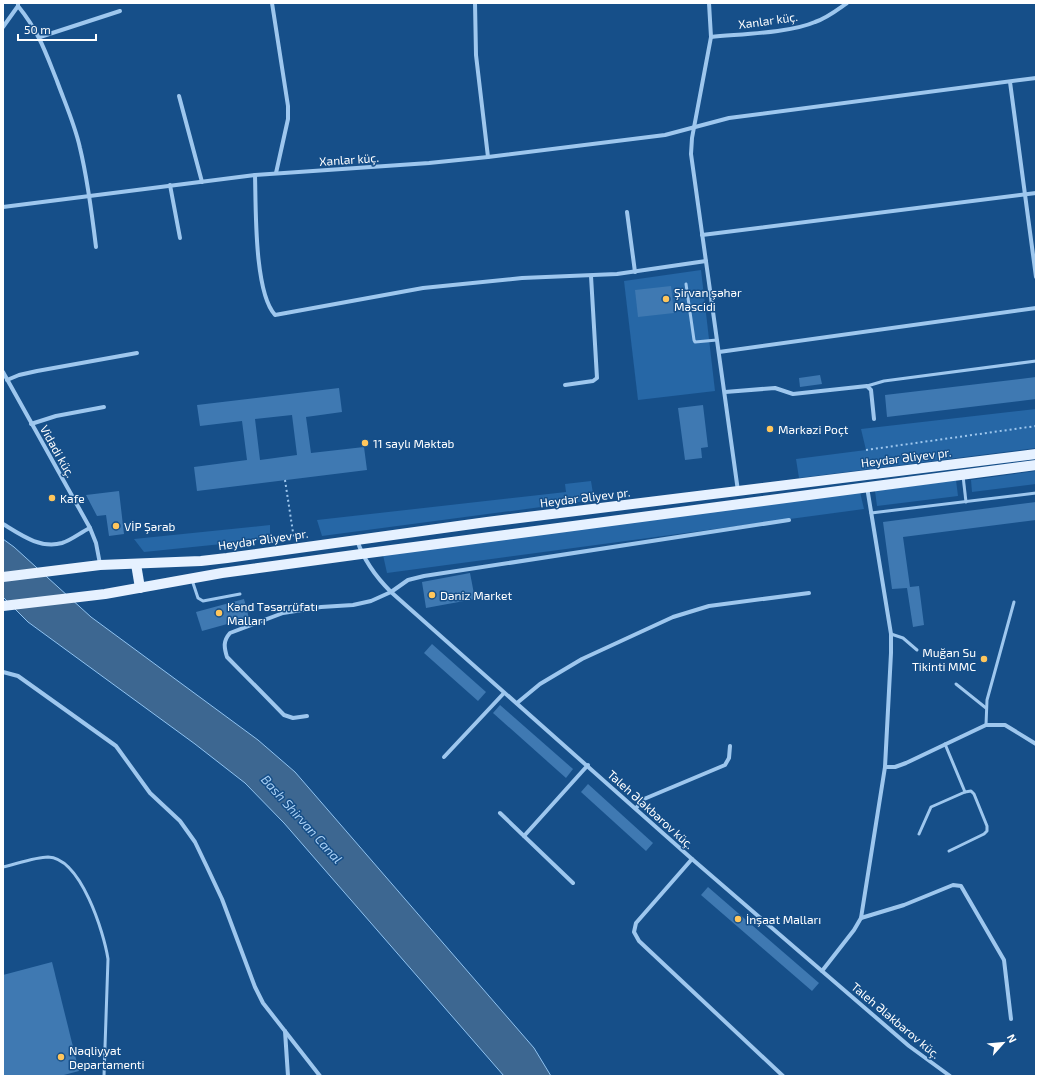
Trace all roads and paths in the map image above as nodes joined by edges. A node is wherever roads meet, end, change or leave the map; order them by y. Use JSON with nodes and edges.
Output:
{"nodes":[{"id":1,"x":272,"y":3,"type":"edge"},
{"id":2,"x":475,"y":3,"type":"edge"},
{"id":3,"x":709,"y":3,"type":"edge"},
{"id":4,"x":847,"y":3,"type":"edge"},
{"id":5,"x":18,"y":4,"type":"edge"},
{"id":6,"x":120,"y":11,"type":"dead end"},
{"id":7,"x":3,"y":26,"type":"edge"},
{"id":8,"x":40,"y":37,"type":"junction"},
{"id":9,"x":711,"y":37,"type":"junction"},
{"id":10,"x":1036,"y":78,"type":"edge"},
{"id":11,"x":1010,"y":82,"type":"junction"},
{"id":12,"x":179,"y":96,"type":"dead end"},
{"id":13,"x":696,"y":126,"type":"junction"},
{"id":14,"x":488,"y":157,"type":"junction"},
{"id":15,"x":276,"y":174,"type":"junction"},
{"id":16,"x":255,"y":175,"type":"junction"},
{"id":17,"x":202,"y":182,"type":"junction"},
{"id":18,"x":170,"y":185,"type":"junction"},
{"id":19,"x":1036,"y":193,"type":"edge"},
{"id":20,"x":1025,"y":194,"type":"junction"},
{"id":21,"x":90,"y":196,"type":"junction"},
{"id":22,"x":3,"y":208,"type":"edge"},
{"id":23,"x":627,"y":212,"type":"dead end"},
{"id":24,"x":702,"y":235,"type":"junction"},
{"id":25,"x":180,"y":238,"type":"dead end"},
{"id":26,"x":96,"y":247,"type":"dead end"},
{"id":27,"x":706,"y":261,"type":"junction"},
{"id":28,"x":635,"y":272,"type":"junction"},
{"id":29,"x":591,"y":276,"type":"junction"},
{"id":30,"x":1036,"y":277,"type":"edge"},
{"id":31,"x":686,"y":284,"type":"dead end"},
{"id":32,"x":1036,"y":308,"type":"edge"},
{"id":33,"x":717,"y":340,"type":"junction"},
{"id":34,"x":720,"y":352,"type":"junction"},
{"id":35,"x":137,"y":353,"type":"dead end"},
{"id":36,"x":1036,"y":361,"type":"edge"},
{"id":37,"x":3,"y":372,"type":"edge"},
{"id":38,"x":8,"y":380,"type":"junction"},
{"id":39,"x":565,"y":385,"type":"dead end"},
{"id":40,"x":867,"y":386,"type":"junction"},
{"id":41,"x":725,"y":392,"type":"junction"},
{"id":42,"x":104,"y":407,"type":"dead end"},
{"id":43,"x":874,"y":418,"type":"dead end"},
{"id":44,"x":31,"y":424,"type":"junction"},
{"id":45,"x":1036,"y":426,"type":"edge"},
{"id":46,"x":866,"y":450,"type":"dead end"},
{"id":47,"x":1036,"y":454,"type":"edge"},
{"id":48,"x":1036,"y":465,"type":"edge"},
{"id":49,"x":962,"y":474,"type":"junction"},
{"id":50,"x":285,"y":480,"type":"dead end"},
{"id":51,"x":867,"y":486,"type":"junction"},
{"id":52,"x":738,"y":491,"type":"junction"},
{"id":53,"x":1036,"y":493,"type":"edge"},
{"id":54,"x":966,"y":502,"type":"junction"},
{"id":55,"x":871,"y":513,"type":"junction"},
{"id":56,"x":789,"y":520,"type":"dead end"},
{"id":57,"x":3,"y":524,"type":"edge"},
{"id":58,"x":90,"y":528,"type":"junction"},
{"id":59,"x":357,"y":540,"type":"junction"},
{"id":60,"x":295,"y":548,"type":"junction"},
{"id":61,"x":361,"y":554,"type":"junction"},
{"id":62,"x":136,"y":564,"type":"junction"},
{"id":63,"x":100,"y":565,"type":"junction"},
{"id":64,"x":3,"y":577,"type":"edge"},
{"id":65,"x":192,"y":579,"type":"junction"},
{"id":66,"x":140,"y":588,"type":"junction"},
{"id":67,"x":391,"y":592,"type":"junction"},
{"id":68,"x":809,"y":592,"type":"dead end"},
{"id":69,"x":240,"y":594,"type":"dead end"},
{"id":70,"x":1014,"y":602,"type":"dead end"},
{"id":71,"x":3,"y":606,"type":"edge"},
{"id":72,"x":891,"y":634,"type":"junction"},
{"id":73,"x":917,"y":650,"type":"dead end"},
{"id":74,"x":3,"y":672,"type":"edge"},
{"id":75,"x":956,"y":684,"type":"dead end"},
{"id":76,"x":504,"y":693,"type":"junction"},
{"id":77,"x":517,"y":703,"type":"junction"},
{"id":78,"x":986,"y":708,"type":"junction"},
{"id":79,"x":307,"y":716,"type":"dead end"},
{"id":80,"x":986,"y":725,"type":"junction"},
{"id":81,"x":944,"y":744,"type":"junction"},
{"id":82,"x":1036,"y":744,"type":"edge"},
{"id":83,"x":730,"y":746,"type":"dead end"},
{"id":84,"x":444,"y":757,"type":"dead end"},
{"id":85,"x":588,"y":765,"type":"junction"},
{"id":86,"x":885,"y":766,"type":"junction"},
{"id":87,"x":965,"y":792,"type":"junction"},
{"id":88,"x":636,"y":808,"type":"junction"},
{"id":89,"x":500,"y":813,"type":"dead end"},
{"id":90,"x":919,"y":834,"type":"dead end"},
{"id":91,"x":524,"y":836,"type":"junction"},
{"id":92,"x":949,"y":851,"type":"dead end"},
{"id":93,"x":692,"y":859,"type":"junction"},
{"id":94,"x":3,"y":867,"type":"edge"},
{"id":95,"x":573,"y":883,"type":"dead end"},
{"id":96,"x":861,"y":918,"type":"junction"},
{"id":97,"x":822,"y":971,"type":"junction"},
{"id":98,"x":1011,"y":1019,"type":"dead end"},
{"id":99,"x":285,"y":1031,"type":"junction"},
{"id":100,"x":104,"y":1076,"type":"edge"},
{"id":101,"x":288,"y":1076,"type":"edge"},
{"id":102,"x":320,"y":1076,"type":"edge"},
{"id":103,"x":783,"y":1076,"type":"edge"},
{"id":104,"x":950,"y":1076,"type":"edge"}],
"edges":[{"from":1,"to":15,"type":"street"},
{"from":2,"to":14,"type":"street"},
{"from":3,"to":9,"type":"street"},
{"from":4,"to":9,"type":"street","name":"Xanlar küç."},
{"from":5,"to":7,"type":"street"},
{"from":5,"to":8,"type":"street"},
{"from":6,"to":8,"type":"street"},
{"from":8,"to":21,"type":"street"},
{"from":9,"to":13,"type":"street"},
{"from":10,"to":11,"type":"street","name":"Xanlar küç."},
{"from":11,"to":13,"type":"street","name":"Xanlar küç."},
{"from":11,"to":20,"type":"street"},
{"from":12,"to":17,"type":"street"},
{"from":13,"to":14,"type":"street","name":"Xanlar küç."},
{"from":13,"to":24,"type":"street"},
{"from":14,"to":15,"type":"street","name":"Xanlar küç."},
{"from":15,"to":16,"type":"street","name":"Xanlar küç."},
{"from":16,"to":17,"type":"street","name":"Xanlar küç."},
{"from":16,"to":29,"type":"street"},
{"from":17,"to":18,"type":"street","name":"Xanlar küç."},
{"from":18,"to":21,"type":"street","name":"Xanlar küç."},
{"from":18,"to":25,"type":"street"},
{"from":19,"to":20,"type":"street"},
{"from":20,"to":24,"type":"street"},
{"from":20,"to":30,"type":"street"},
{"from":21,"to":22,"type":"street","name":"Xanlar küç."},
{"from":21,"to":26,"type":"street"},
{"from":23,"to":28,"type":"street"},
{"from":24,"to":27,"type":"street"},
{"from":27,"to":28,"type":"street"},
{"from":27,"to":33,"type":"street"},
{"from":28,"to":29,"type":"street"},
{"from":29,"to":39,"type":"street"},
{"from":31,"to":33,"type":"lane"},
{"from":32,"to":34,"type":"street"},
{"from":33,"to":34,"type":"street"},
{"from":34,"to":41,"type":"street"},
{"from":35,"to":38,"type":"street"},
{"from":36,"to":40,"type":"lane"},
{"from":37,"to":38,"type":"street","name":"Vidadi küç."},
{"from":38,"to":44,"type":"street","name":"Vidadi küç."},
{"from":40,"to":41,"type":"street"},
{"from":40,"to":43,"type":"street"},
{"from":41,"to":52,"type":"street"},
{"from":42,"to":44,"type":"street"},
{"from":44,"to":58,"type":"street","name":"Vidadi küç."},
{"from":45,"to":46,"type":"path"},
{"from":47,"to":52,"type":"main road","name":"Heydər Əliyev pr."},
{"from":48,"to":49,"type":"main road","name":"Heydər Əliyev pr."},
{"from":49,"to":51,"type":"main road","name":"Heydər Əliyev pr."},
{"from":49,"to":54,"type":"lane"},
{"from":50,"to":60,"type":"path"},
{"from":51,"to":55,"type":"street"},
{"from":51,"to":61,"type":"main road","name":"Heydər Əliyev pr."},
{"from":52,"to":59,"type":"main road","name":"Heydər Əliyev pr."},
{"from":53,"to":54,"type":"lane"},
{"from":54,"to":55,"type":"lane"},
{"from":55,"to":72,"type":"street"},
{"from":56,"to":67,"type":"street"},
{"from":57,"to":58,"type":"street"},
{"from":58,"to":63,"type":"street","name":"Vidadi küç."},
{"from":59,"to":60,"type":"main road","name":"Heydər Əliyev pr."},
{"from":59,"to":61,"type":"street","name":"Taleh Ələkbərov küç."},
{"from":60,"to":62,"type":"main road","name":"Heydər Əliyev pr."},
{"from":61,"to":65,"type":"main road","name":"Heydər Əliyev pr."},
{"from":61,"to":67,"type":"street","name":"Taleh Ələkbərov küç."},
{"from":62,"to":63,"type":"main road","name":"Heydər Əliyev pr."},
{"from":62,"to":66,"type":"main road"},
{"from":63,"to":64,"type":"main road","name":"Heydər Əliyev pr."},
{"from":65,"to":66,"type":"main road","name":"Heydər Əliyev pr."},
{"from":65,"to":69,"type":"lane"},
{"from":66,"to":71,"type":"main road","name":"Heydər Əliyev pr."},
{"from":67,"to":76,"type":"street","name":"Taleh Ələkbərov küç."},
{"from":67,"to":79,"type":"street"},
{"from":68,"to":77,"type":"street"},
{"from":70,"to":78,"type":"lane"},
{"from":72,"to":73,"type":"lane"},
{"from":72,"to":86,"type":"street"},
{"from":74,"to":99,"type":"street"},
{"from":75,"to":78,"type":"lane"},
{"from":76,"to":77,"type":"street","name":"Taleh Ələkbərov küç."},
{"from":76,"to":84,"type":"street"},
{"from":77,"to":85,"type":"street","name":"Taleh Ələkbərov küç."},
{"from":78,"to":80,"type":"lane"},
{"from":80,"to":81,"type":"street"},
{"from":80,"to":82,"type":"street"},
{"from":81,"to":86,"type":"street"},
{"from":81,"to":87,"type":"lane"},
{"from":83,"to":88,"type":"street"},
{"from":85,"to":88,"type":"street","name":"Taleh Ələkbərov küç."},
{"from":85,"to":91,"type":"street"},
{"from":86,"to":96,"type":"street"},
{"from":87,"to":90,"type":"lane"},
{"from":87,"to":92,"type":"lane"},
{"from":88,"to":93,"type":"street","name":"Taleh Ələkbərov küç."},
{"from":89,"to":91,"type":"street"},
{"from":91,"to":95,"type":"street"},
{"from":93,"to":97,"type":"street","name":"Taleh Ələkbərov küç."},
{"from":93,"to":103,"type":"street"},
{"from":94,"to":100,"type":"lane"},
{"from":96,"to":97,"type":"street"},
{"from":96,"to":98,"type":"street"},
{"from":97,"to":104,"type":"street","name":"Taleh Ələkbərov küç."},
{"from":99,"to":101,"type":"street"},
{"from":99,"to":102,"type":"street"}]}
